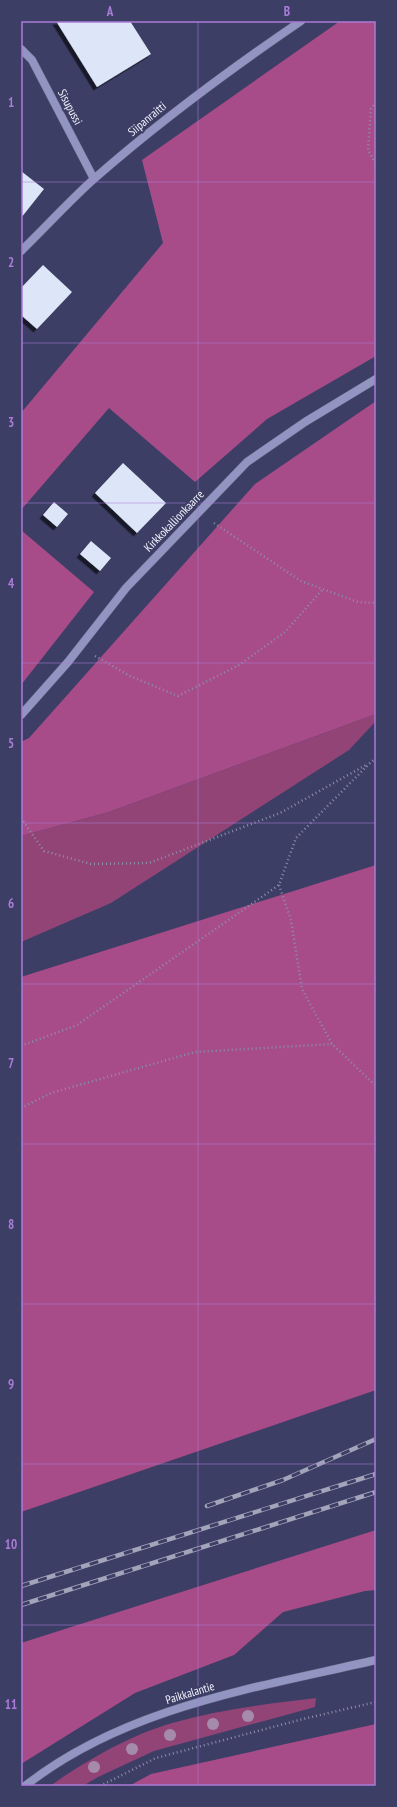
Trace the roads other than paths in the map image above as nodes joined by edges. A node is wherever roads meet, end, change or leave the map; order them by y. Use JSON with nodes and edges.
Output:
{"nodes":[{"id":1,"x":301,"y":21,"type":"edge"},
{"id":2,"x":21,"y":48,"type":"edge"},
{"id":3,"x":94,"y":179,"type":"junction"},
{"id":4,"x":21,"y":251,"type":"edge"},
{"id":5,"x":376,"y":379,"type":"edge"},
{"id":6,"x":21,"y":715,"type":"edge"},
{"id":7,"x":376,"y":1660,"type":"edge"},
{"id":8,"x":25,"y":1786,"type":"edge"}],
"edges":[{"from":1,"to":3,"type":"street","name":"Siipanraitti"},
{"from":2,"to":3,"type":"street","name":"Sisupussi"},
{"from":3,"to":4,"type":"street","name":"Siipanraitti"},
{"from":5,"to":6,"type":"street","name":"Kirkkokallionkaarre"},
{"from":7,"to":8,"type":"street","name":"Paikkalantie"}]}
